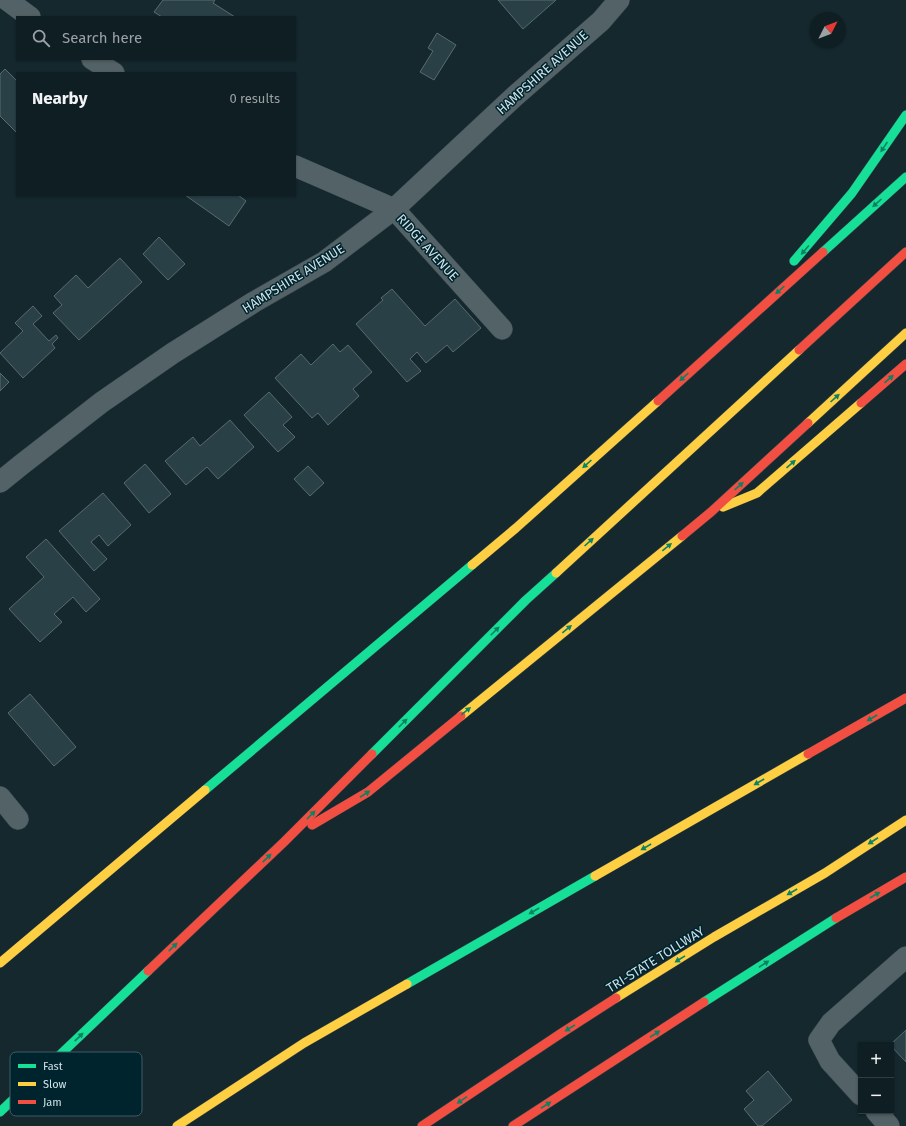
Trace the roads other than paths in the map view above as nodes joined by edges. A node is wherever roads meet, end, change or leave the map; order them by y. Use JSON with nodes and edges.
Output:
{"nodes":[{"id":1,"x":7,"y":0,"type":"edge"},
{"id":2,"x":619,"y":0,"type":"edge"},
{"id":3,"x":29,"y":16,"type":"edge"},
{"id":4,"x":94,"y":60,"type":"edge"},
{"id":5,"x":112,"y":72,"type":"edge"},
{"id":6,"x":906,"y":115,"type":"edge"},
{"id":7,"x":296,"y":166,"type":"edge"},
{"id":8,"x":906,"y":177,"type":"edge"},
{"id":9,"x":394,"y":209,"type":"junction"},
{"id":10,"x":906,"y":252,"type":"edge"},
{"id":11,"x":788,"y":268,"type":"dead end"},
{"id":12,"x":767,"y":291,"type":"dead end"},
{"id":13,"x":502,"y":329,"type":"dead end"},
{"id":14,"x":906,"y":333,"type":"edge"},
{"id":15,"x":704,"y":359,"type":"junction"},
{"id":16,"x":906,"y":364,"type":"edge"},
{"id":17,"x":0,"y":482,"type":"edge"},
{"id":18,"x":711,"y":512,"type":"junction"},
{"id":19,"x":906,"y":698,"type":"edge"},
{"id":20,"x":0,"y":797,"type":"edge"},
{"id":21,"x":18,"y":819,"type":"dead end"},
{"id":22,"x":906,"y":820,"type":"edge"},
{"id":23,"x":284,"y":842,"type":"junction"},
{"id":24,"x":906,"y":877,"type":"edge"},
{"id":25,"x":906,"y":957,"type":"edge"},
{"id":26,"x":0,"y":962,"type":"edge"},
{"id":27,"x":63,"y":1052,"type":"edge"},
{"id":28,"x":858,"y":1092,"type":"edge"},
{"id":29,"x":10,"y":1102,"type":"edge"},
{"id":30,"x":0,"y":1112,"type":"edge"},
{"id":31,"x":879,"y":1114,"type":"edge"},
{"id":32,"x":177,"y":1126,"type":"edge"},
{"id":33,"x":422,"y":1126,"type":"edge"},
{"id":34,"x":513,"y":1126,"type":"edge"},
{"id":35,"x":889,"y":1126,"type":"edge"}],
"edges":[{"from":1,"to":3,"type":"street"},
{"from":2,"to":9,"type":"street","name":"HAMPSHIRE AVENUE"},
{"from":4,"to":5,"type":"street"},
{"from":6,"to":11,"type":"highway","one_way":true},
{"from":7,"to":9,"type":"street","name":"RIDGE AVENUE"},
{"from":8,"to":15,"type":"highway","one_way":true},
{"from":9,"to":13,"type":"street","name":"RIDGE AVENUE"},
{"from":9,"to":17,"type":"street","name":"HAMPSHIRE AVENUE"},
{"from":23,"to":10,"type":"highway","one_way":true},
{"from":12,"to":15,"type":"highway"},
{"from":18,"to":14,"type":"highway","one_way":true},
{"from":15,"to":26,"type":"highway","one_way":true},
{"from":18,"to":16,"type":"highway","one_way":true},
{"from":23,"to":18,"type":"highway","one_way":true},
{"from":19,"to":32,"type":"highway","one_way":true},
{"from":20,"to":21,"type":"street"},
{"from":22,"to":33,"type":"highway","name":"TRI-STATE TOLLWAY","one_way":true},
{"from":27,"to":23,"type":"highway","one_way":true},
{"from":34,"to":24,"type":"highway","one_way":true},
{"from":25,"to":28,"type":"street"},
{"from":30,"to":29,"type":"highway","one_way":true},
{"from":31,"to":35,"type":"street"}]}
